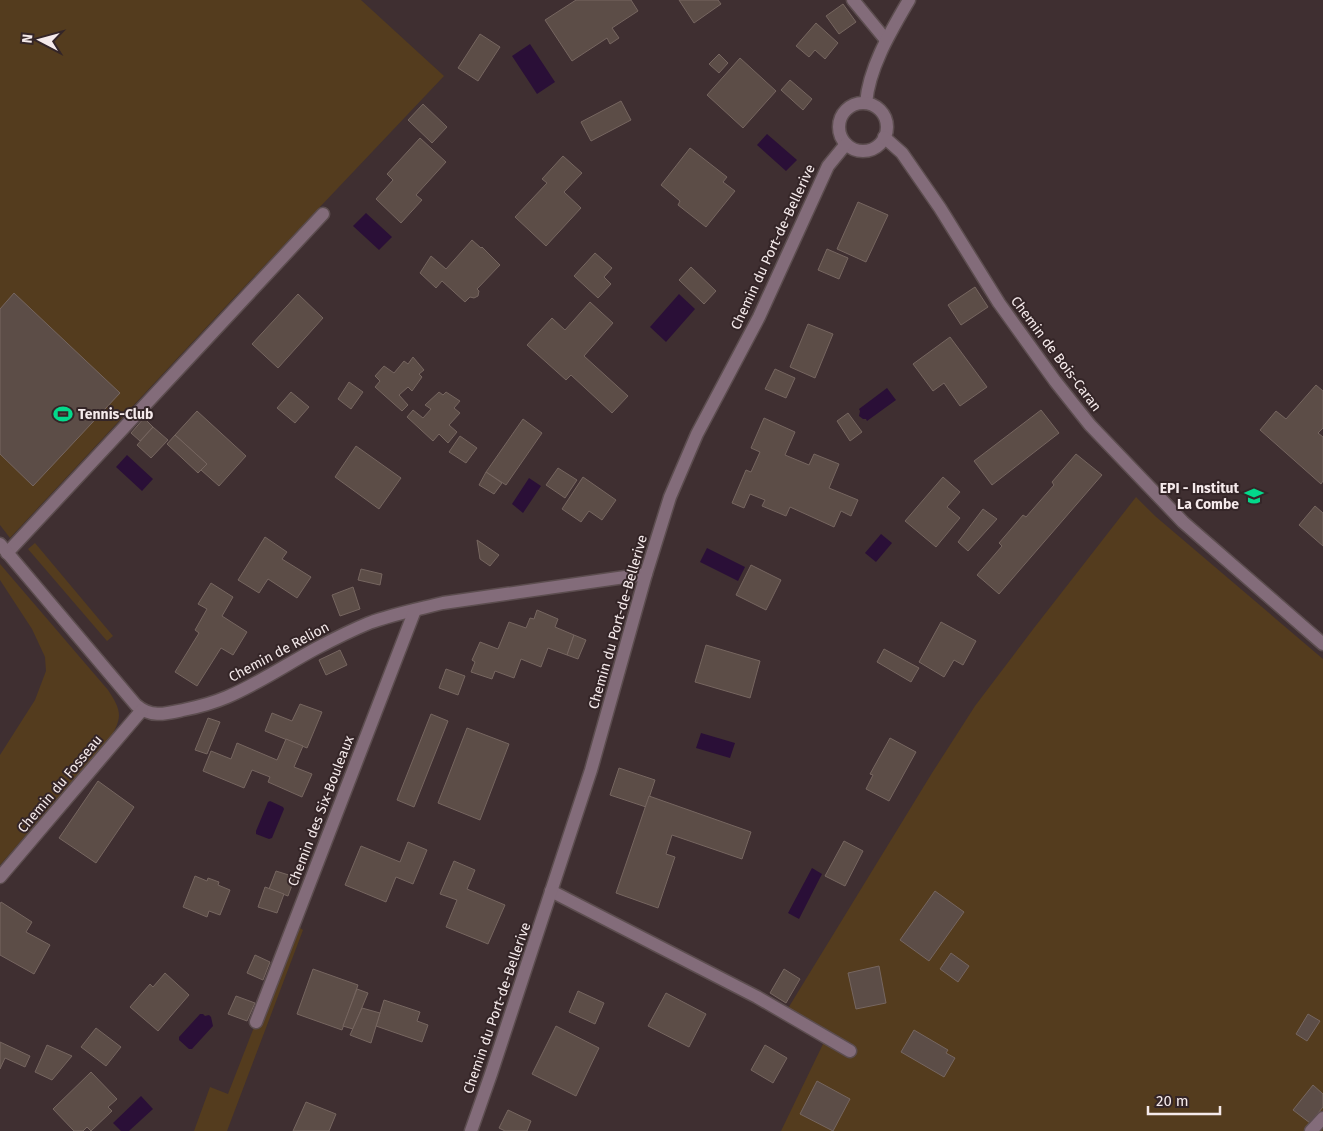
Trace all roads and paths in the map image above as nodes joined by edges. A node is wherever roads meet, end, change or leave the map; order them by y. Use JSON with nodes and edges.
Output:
{"nodes":[{"id":1,"x":854,"y":0,"type":"edge"},
{"id":2,"x":909,"y":0,"type":"edge"},
{"id":3,"x":886,"y":40,"type":"junction"},
{"id":4,"x":866,"y":103,"type":"junction"},
{"id":5,"x":884,"y":137,"type":"junction"},
{"id":6,"x":846,"y":144,"type":"junction"},
{"id":7,"x":323,"y":214,"type":"dead end"},
{"id":8,"x":4,"y":548,"type":"edge"},
{"id":9,"x":646,"y":574,"type":"junction"},
{"id":10,"x":415,"y":610,"type":"junction"},
{"id":11,"x":1323,"y":644,"type":"edge"},
{"id":12,"x":142,"y":710,"type":"junction"},
{"id":13,"x":0,"y":877,"type":"edge"},
{"id":14,"x":551,"y":891,"type":"junction"},
{"id":15,"x":256,"y":1022,"type":"dead end"},
{"id":16,"x":850,"y":1051,"type":"dead end"},
{"id":17,"x":1323,"y":1118,"type":"edge"},
{"id":18,"x":471,"y":1131,"type":"edge"},
{"id":19,"x":1311,"y":1131,"type":"edge"}],
"edges":[{"from":1,"to":3,"type":"street"},
{"from":2,"to":3,"type":"street"},
{"from":3,"to":4,"type":"street"},
{"from":4,"to":5,"type":"street"},
{"from":4,"to":6,"type":"street"},
{"from":5,"to":6,"type":"street"},
{"from":5,"to":11,"type":"street","name":"Chemin de Bois-Caran"},
{"from":6,"to":9,"type":"street","name":"Chemin du Port-de-Bellerive"},
{"from":7,"to":8,"type":"street"},
{"from":8,"to":12,"type":"street"},
{"from":9,"to":10,"type":"street","name":"Chemin de Relion"},
{"from":9,"to":14,"type":"street","name":"Chemin du Port-de-Bellerive"},
{"from":10,"to":12,"type":"street","name":"Chemin de Relion"},
{"from":10,"to":15,"type":"street","name":"Chemin des Six-Bouleaux"},
{"from":12,"to":13,"type":"street","name":"Chemin du Fosseau"},
{"from":14,"to":16,"type":"street"},
{"from":14,"to":18,"type":"street","name":"Chemin du Port-de-Bellerive"},
{"from":17,"to":19,"type":"street"}]}
